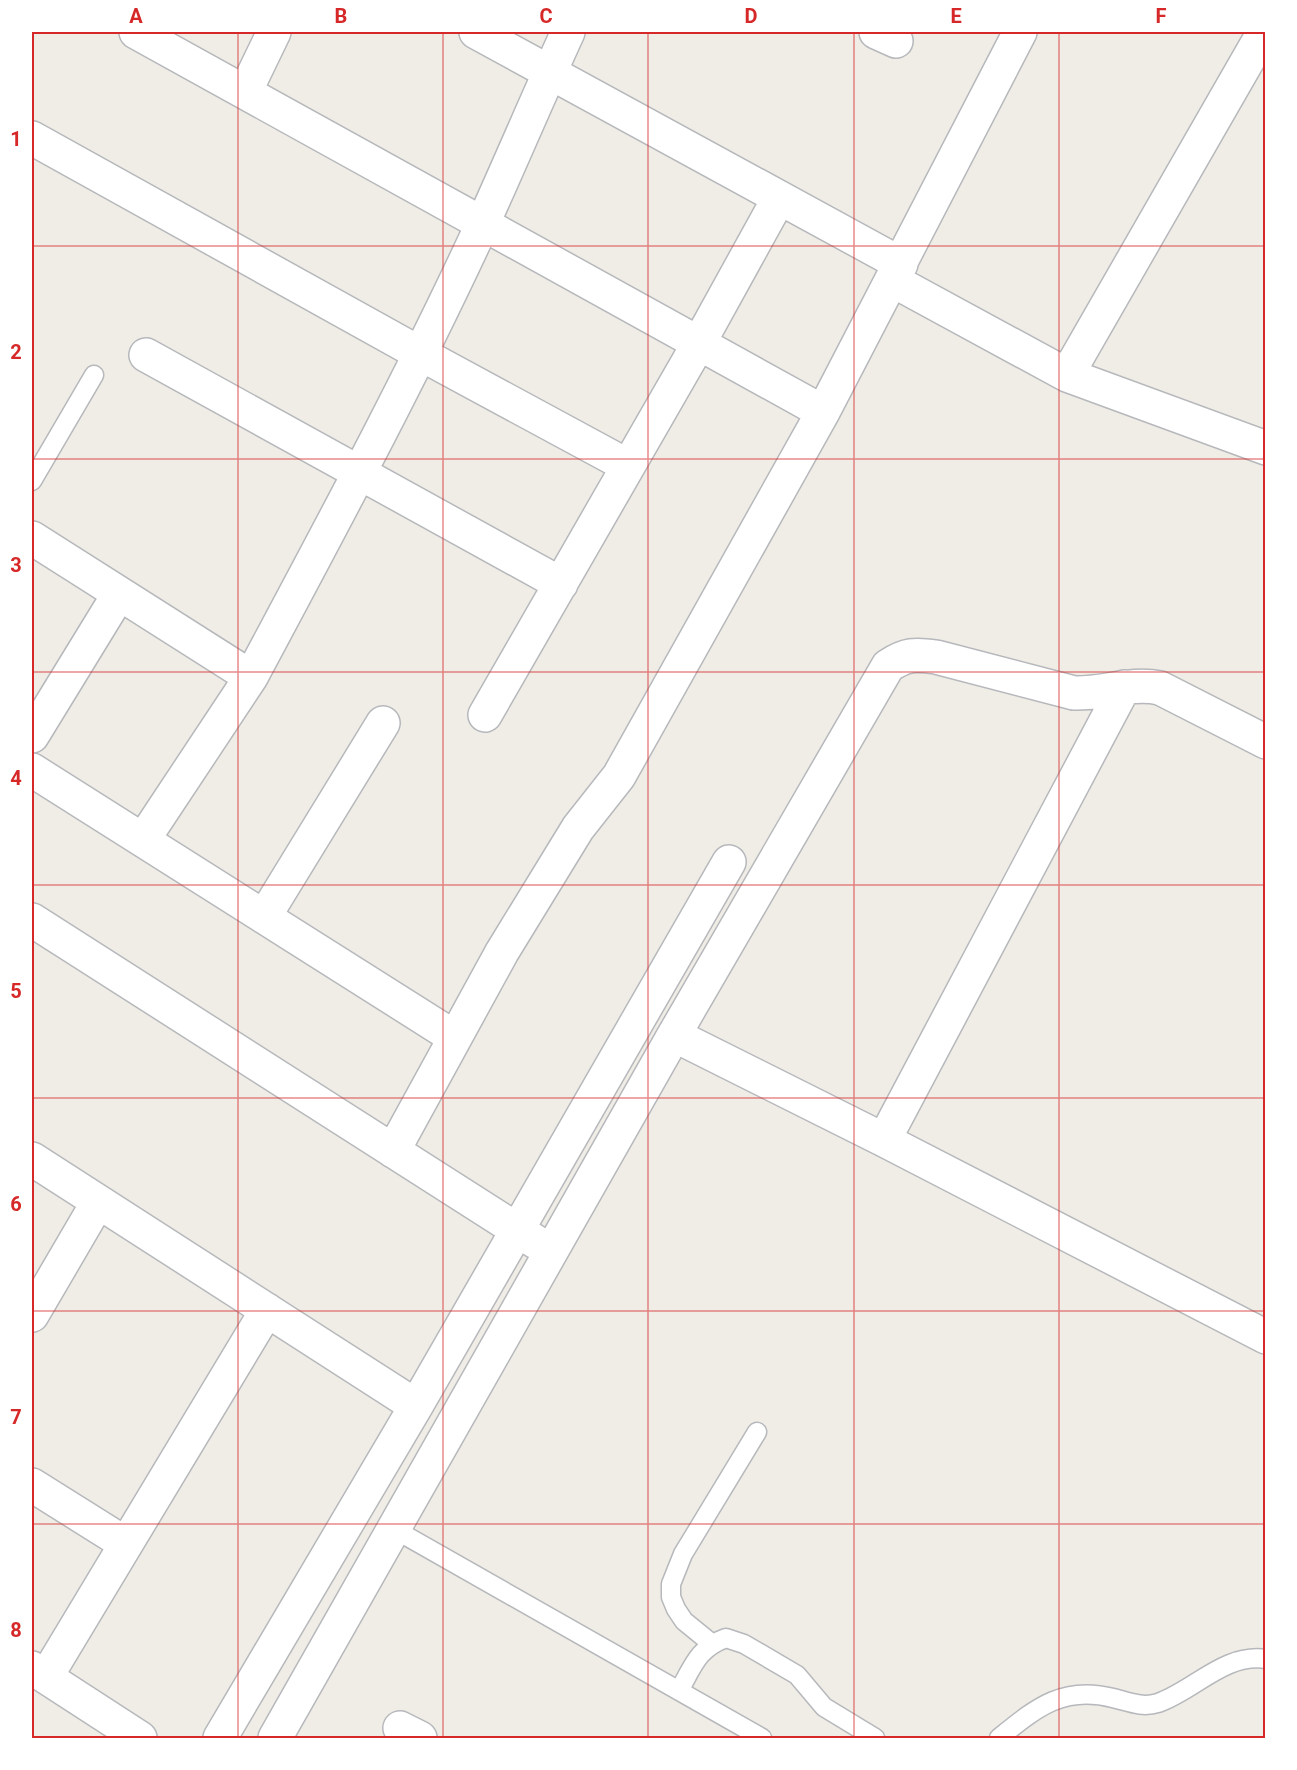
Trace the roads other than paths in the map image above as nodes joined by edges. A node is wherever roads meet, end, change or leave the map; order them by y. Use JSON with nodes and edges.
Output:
{"nodes":[{"id":1,"x":136,"y":32,"type":"edge"},
{"id":2,"x":274,"y":32,"type":"edge"},
{"id":3,"x":476,"y":32,"type":"edge"},
{"id":4,"x":568,"y":32,"type":"edge"},
{"id":5,"x":1020,"y":32,"type":"edge"},
{"id":6,"x":1264,"y":32,"type":"edge"},
{"id":7,"x":549,"y":73,"type":"junction"},
{"id":8,"x":245,"y":92,"type":"junction"},
{"id":9,"x":32,"y":138,"type":"edge"},
{"id":10,"x":779,"y":198,"type":"junction"},
{"id":11,"x":482,"y":224,"type":"junction"},
{"id":12,"x":896,"y":272,"type":"junction"},
{"id":13,"x":699,"y":343,"type":"junction"},
{"id":14,"x":419,"y":353,"type":"junction"},
{"id":15,"x":146,"y":355,"type":"dead end"},
{"id":16,"x":94,"y":375,"type":"dead end"},
{"id":17,"x":1067,"y":375,"type":"junction"},
{"id":18,"x":823,"y":412,"type":"junction"},
{"id":19,"x":1266,"y":448,"type":"edge"},
{"id":20,"x":628,"y":466,"type":"junction"},
{"id":21,"x":359,"y":473,"type":"junction"},
{"id":22,"x":32,"y":481,"type":"edge"},
{"id":23,"x":32,"y":538,"type":"edge"},
{"id":24,"x":561,"y":585,"type":"junction"},
{"id":25,"x":119,"y":594,"type":"junction"},
{"id":26,"x":250,"y":676,"type":"junction"},
{"id":27,"x":1124,"y":687,"type":"junction"},
{"id":28,"x":485,"y":715,"type":"dead end"},
{"id":29,"x":383,"y":723,"type":"dead end"},
{"id":30,"x":32,"y":736,"type":"edge"},
{"id":31,"x":1266,"y":742,"type":"edge"},
{"id":32,"x":32,"y":770,"type":"edge"},
{"id":33,"x":142,"y":840,"type":"junction"},
{"id":34,"x":729,"y":862,"type":"dead end"},
{"id":35,"x":264,"y":917,"type":"junction"},
{"id":36,"x":32,"y":923,"type":"edge"},
{"id":37,"x":674,"y":1035,"type":"junction"},
{"id":38,"x":454,"y":1037,"type":"junction"},
{"id":39,"x":884,"y":1140,"type":"junction"},
{"id":40,"x":393,"y":1151,"type":"junction"},
{"id":41,"x":32,"y":1159,"type":"edge"},
{"id":42,"x":98,"y":1202,"type":"junction"},
{"id":43,"x":516,"y":1230,"type":"junction"},
{"id":44,"x":551,"y":1251,"type":"junction"},
{"id":45,"x":267,"y":1310,"type":"junction"},
{"id":46,"x":32,"y":1315,"type":"edge"},
{"id":47,"x":1266,"y":1337,"type":"edge"},
{"id":48,"x":417,"y":1406,"type":"junction"},
{"id":49,"x":757,"y":1432,"type":"dead end"},
{"id":50,"x":32,"y":1485,"type":"edge"},
{"id":51,"x":394,"y":1529,"type":"junction"},
{"id":52,"x":126,"y":1544,"type":"junction"},
{"id":53,"x":711,"y":1643,"type":"junction"},
{"id":54,"x":1266,"y":1659,"type":"edge"},
{"id":55,"x":39,"y":1672,"type":"edge"},
{"id":56,"x":679,"y":1691,"type":"junction"},
{"id":57,"x":140,"y":1738,"type":"edge"},
{"id":58,"x":220,"y":1738,"type":"edge"},
{"id":59,"x":275,"y":1738,"type":"edge"},
{"id":60,"x":762,"y":1738,"type":"edge"},
{"id":61,"x":875,"y":1738,"type":"edge"},
{"id":62,"x":999,"y":1738,"type":"edge"}],
"edges":[{"from":1,"to":8,"type":"street"},
{"from":2,"to":8,"type":"street"},
{"from":3,"to":7,"type":"street"},
{"from":4,"to":7,"type":"street"},
{"from":5,"to":12,"type":"street"},
{"from":6,"to":17,"type":"street"},
{"from":7,"to":10,"type":"street"},
{"from":7,"to":11,"type":"street"},
{"from":8,"to":11,"type":"street"},
{"from":9,"to":14,"type":"street"},
{"from":10,"to":12,"type":"street"},
{"from":10,"to":13,"type":"street"},
{"from":11,"to":13,"type":"street"},
{"from":11,"to":14,"type":"street"},
{"from":12,"to":17,"type":"street"},
{"from":12,"to":18,"type":"street"},
{"from":13,"to":18,"type":"street"},
{"from":13,"to":20,"type":"street"},
{"from":14,"to":20,"type":"street"},
{"from":14,"to":21,"type":"street"},
{"from":15,"to":21,"type":"street"},
{"from":16,"to":22,"type":"lane"},
{"from":17,"to":19,"type":"street"},
{"from":18,"to":38,"type":"street"},
{"from":20,"to":24,"type":"street"},
{"from":21,"to":24,"type":"street"},
{"from":21,"to":26,"type":"street"},
{"from":23,"to":25,"type":"street"},
{"from":24,"to":28,"type":"street"},
{"from":25,"to":26,"type":"street"},
{"from":25,"to":30,"type":"street"},
{"from":26,"to":33,"type":"street"},
{"from":27,"to":31,"type":"street"},
{"from":27,"to":37,"type":"street"},
{"from":27,"to":39,"type":"street"},
{"from":29,"to":35,"type":"street"},
{"from":32,"to":33,"type":"street"},
{"from":33,"to":35,"type":"street"},
{"from":34,"to":43,"type":"street"},
{"from":35,"to":38,"type":"street"},
{"from":36,"to":40,"type":"street"},
{"from":37,"to":39,"type":"street"},
{"from":37,"to":44,"type":"street"},
{"from":38,"to":40,"type":"street"},
{"from":39,"to":47,"type":"street"},
{"from":40,"to":43,"type":"street"},
{"from":41,"to":42,"type":"street"},
{"from":42,"to":45,"type":"street"},
{"from":42,"to":46,"type":"street"},
{"from":43,"to":44,"type":"street"},
{"from":43,"to":48,"type":"street"},
{"from":44,"to":51,"type":"street"},
{"from":45,"to":48,"type":"street"},
{"from":45,"to":52,"type":"street"},
{"from":48,"to":58,"type":"street"},
{"from":49,"to":53,"type":"lane"},
{"from":50,"to":52,"type":"street"},
{"from":51,"to":56,"type":"lane"},
{"from":51,"to":59,"type":"street"},
{"from":52,"to":55,"type":"street"},
{"from":53,"to":56,"type":"lane"},
{"from":53,"to":61,"type":"lane"},
{"from":54,"to":62,"type":"lane"},
{"from":55,"to":57,"type":"street"},
{"from":56,"to":60,"type":"lane"}]}
